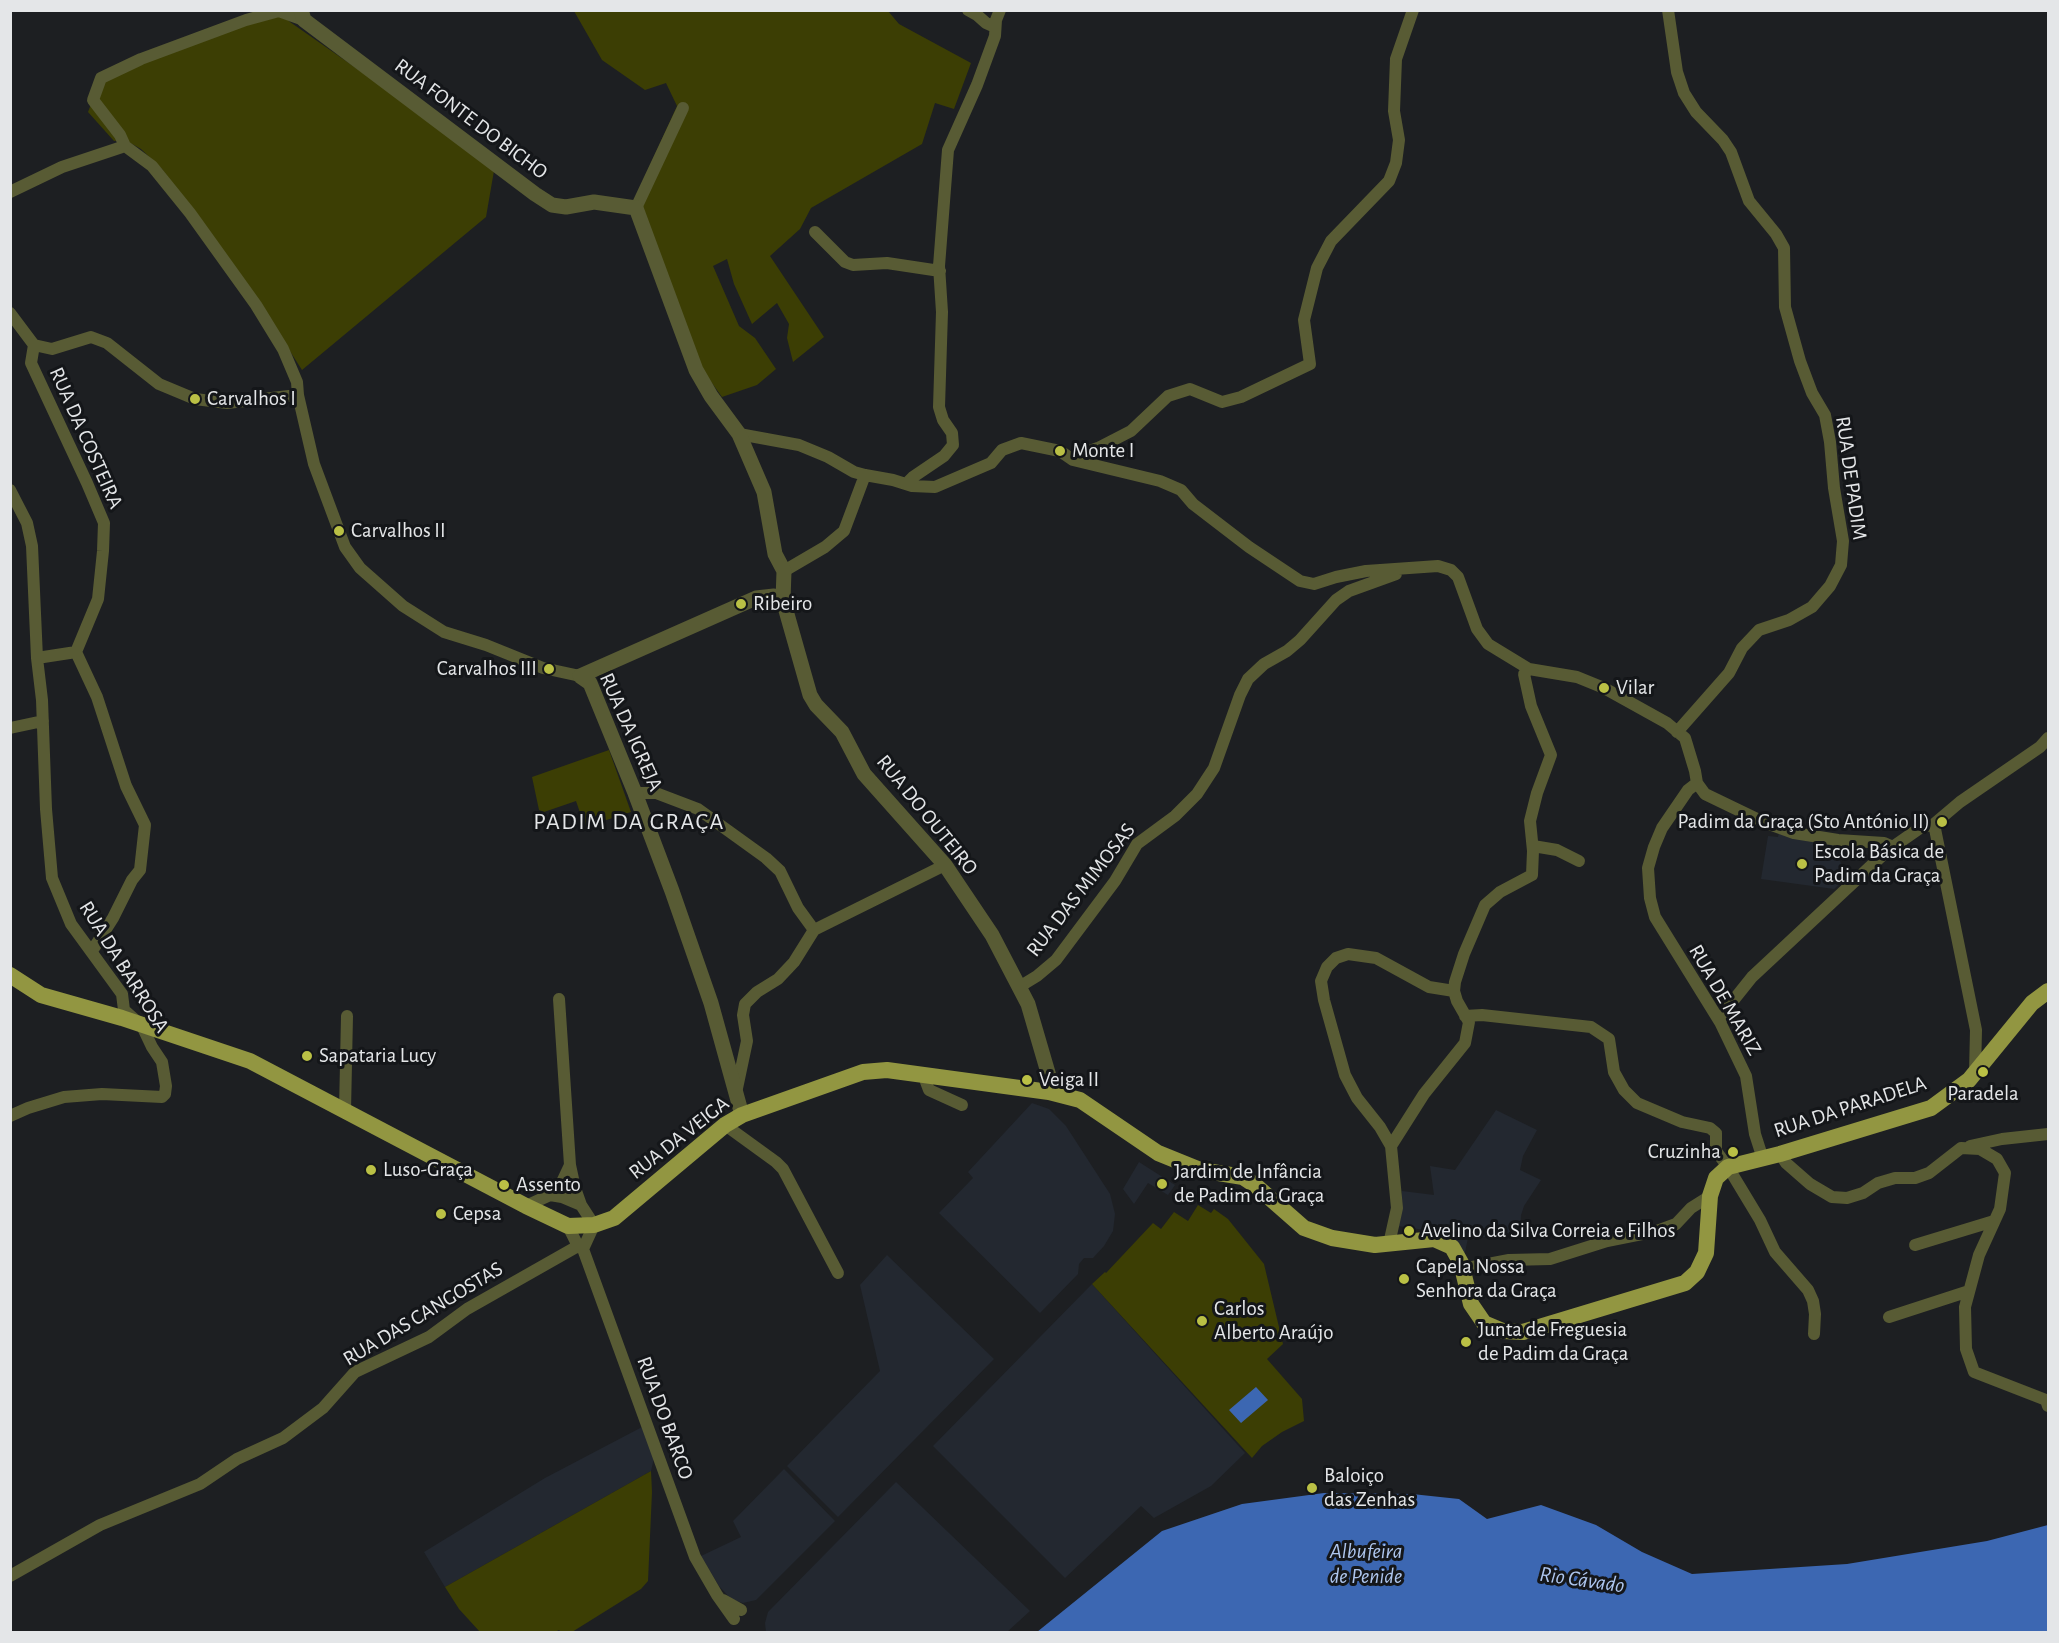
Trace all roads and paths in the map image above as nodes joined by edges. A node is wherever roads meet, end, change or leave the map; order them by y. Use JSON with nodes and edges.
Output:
{"nodes":[{"id":1,"x":1000,"y":10,"type":"edge"},
{"id":2,"x":1413,"y":10,"type":"edge"},
{"id":3,"x":1668,"y":10,"type":"edge"},
{"id":4,"x":974,"y":12,"type":"edge"},
{"id":5,"x":303,"y":15,"type":"edge"},
{"id":6,"x":995,"y":27,"type":"junction"},
{"id":7,"x":683,"y":108,"type":"dead end"},
{"id":8,"x":125,"y":146,"type":"junction"},
{"id":9,"x":10,"y":192,"type":"edge"},
{"id":10,"x":636,"y":208,"type":"junction"},
{"id":11,"x":814,"y":232,"type":"dead end"},
{"id":12,"x":940,"y":271,"type":"junction"},
{"id":13,"x":10,"y":313,"type":"edge"},
{"id":14,"x":34,"y":345,"type":"junction"},
{"id":15,"x":298,"y":395,"type":"junction"},
{"id":16,"x":739,"y":434,"type":"junction"},
{"id":17,"x":1073,"y":460,"type":"junction"},
{"id":18,"x":865,"y":475,"type":"junction"},
{"id":19,"x":906,"y":484,"type":"junction"},
{"id":20,"x":10,"y":490,"type":"edge"},
{"id":21,"x":1412,"y":568,"type":"junction"},
{"id":22,"x":784,"y":571,"type":"junction"},
{"id":23,"x":783,"y":600,"type":"junction"},
{"id":24,"x":76,"y":652,"type":"junction"},
{"id":25,"x":37,"y":658,"type":"junction"},
{"id":26,"x":1529,"y":669,"type":"junction"},
{"id":27,"x":580,"y":676,"type":"junction"},
{"id":28,"x":43,"y":721,"type":"junction"},
{"id":29,"x":10,"y":728,"type":"edge"},
{"id":30,"x":1677,"y":732,"type":"junction"},
{"id":31,"x":2049,"y":738,"type":"edge"},
{"id":32,"x":1696,"y":783,"type":"junction"},
{"id":33,"x":635,"y":793,"type":"junction"},
{"id":34,"x":1934,"y":824,"type":"junction"},
{"id":35,"x":1533,"y":846,"type":"junction"},
{"id":36,"x":1893,"y":847,"type":"junction"},
{"id":37,"x":1579,"y":861,"type":"dead end"},
{"id":38,"x":945,"y":865,"type":"junction"},
{"id":39,"x":814,"y":930,"type":"junction"},
{"id":40,"x":92,"y":951,"type":"junction"},
{"id":41,"x":10,"y":975,"type":"edge"},
{"id":42,"x":1019,"y":987,"type":"junction"},
{"id":43,"x":1454,"y":991,"type":"junction"},
{"id":44,"x":2049,"y":991,"type":"edge"},
{"id":45,"x":559,"y":999,"type":"dead end"},
{"id":46,"x":347,"y":1016,"type":"dead end"},
{"id":47,"x":1465,"y":1016,"type":"junction"},
{"id":48,"x":1720,"y":1022,"type":"junction"},
{"id":49,"x":142,"y":1026,"type":"junction"},
{"id":50,"x":1975,"y":1073,"type":"junction"},
{"id":51,"x":926,"y":1075,"type":"junction"},
{"id":52,"x":1049,"y":1092,"type":"junction"},
{"id":53,"x":736,"y":1094,"type":"junction"},
{"id":54,"x":962,"y":1105,"type":"dead end"},
{"id":55,"x":345,"y":1111,"type":"junction"},
{"id":56,"x":742,"y":1115,"type":"junction"},
{"id":57,"x":10,"y":1116,"type":"edge"},
{"id":58,"x":725,"y":1125,"type":"junction"},
{"id":59,"x":2047,"y":1134,"type":"edge"},
{"id":60,"x":1391,"y":1146,"type":"junction"},
{"id":61,"x":1961,"y":1148,"type":"junction"},
{"id":62,"x":1780,"y":1154,"type":"junction"},
{"id":63,"x":1763,"y":1159,"type":"junction"},
{"id":64,"x":570,"y":1165,"type":"junction"},
{"id":65,"x":1728,"y":1167,"type":"junction"},
{"id":66,"x":550,"y":1196,"type":"junction"},
{"id":67,"x":1710,"y":1196,"type":"junction"},
{"id":68,"x":581,"y":1205,"type":"junction"},
{"id":69,"x":526,"y":1206,"type":"junction"},
{"id":70,"x":1994,"y":1221,"type":"junction"},
{"id":71,"x":594,"y":1225,"type":"junction"},
{"id":72,"x":568,"y":1226,"type":"junction"},
{"id":73,"x":1389,"y":1244,"type":"junction"},
{"id":74,"x":1915,"y":1245,"type":"dead end"},
{"id":75,"x":580,"y":1247,"type":"junction"},
{"id":76,"x":1462,"y":1269,"type":"junction"},
{"id":77,"x":838,"y":1273,"type":"dead end"},
{"id":78,"x":1970,"y":1291,"type":"junction"},
{"id":79,"x":1889,"y":1317,"type":"dead end"},
{"id":80,"x":1814,"y":1334,"type":"dead end"},
{"id":81,"x":2049,"y":1406,"type":"edge"},
{"id":82,"x":10,"y":1576,"type":"edge"},
{"id":83,"x":737,"y":1615,"type":"dead end"}],
"edges":[{"from":1,"to":6,"type":"street"},
{"from":2,"to":17,"type":"street"},
{"from":3,"to":30,"type":"street","name":"RUA DE PADIM"},
{"from":4,"to":6,"type":"street"},
{"from":5,"to":8,"type":"street"},
{"from":5,"to":10,"type":"street","name":"RUA FONTE DO BICHO"},
{"from":6,"to":12,"type":"street"},
{"from":7,"to":10,"type":"street"},
{"from":8,"to":9,"type":"street"},
{"from":8,"to":15,"type":"street"},
{"from":10,"to":16,"type":"street"},
{"from":11,"to":12,"type":"street"},
{"from":12,"to":19,"type":"street"},
{"from":13,"to":14,"type":"street"},
{"from":14,"to":15,"type":"street"},
{"from":14,"to":24,"type":"street","name":"RUA DA COSTEIRA"},
{"from":15,"to":27,"type":"street"},
{"from":16,"to":18,"type":"street"},
{"from":16,"to":22,"type":"street"},
{"from":17,"to":19,"type":"street"},
{"from":17,"to":21,"type":"street"},
{"from":18,"to":19,"type":"street"},
{"from":18,"to":22,"type":"street"},
{"from":20,"to":25,"type":"street","name":"RUA DA BARROSA"},
{"from":21,"to":26,"type":"street"},
{"from":21,"to":42,"type":"street","name":"RUA DAS MIMOSAS"},
{"from":22,"to":23,"type":"street","name":"RUA DO OUTEIRO"},
{"from":23,"to":27,"type":"street","name":"RUA DA IGREJA"},
{"from":23,"to":38,"type":"street","name":"RUA DO OUTEIRO"},
{"from":24,"to":25,"type":"street"},
{"from":24,"to":40,"type":"street"},
{"from":25,"to":28,"type":"street","name":"RUA DA BARROSA"},
{"from":26,"to":30,"type":"street"},
{"from":26,"to":35,"type":"street"},
{"from":27,"to":33,"type":"street","name":"RUA DA IGREJA"},
{"from":28,"to":29,"type":"street"},
{"from":28,"to":40,"type":"street","name":"RUA DA BARROSA"},
{"from":30,"to":32,"type":"street"},
{"from":31,"to":34,"type":"street"},
{"from":32,"to":36,"type":"street"},
{"from":32,"to":48,"type":"street","name":"RUA DE MARIZ"},
{"from":33,"to":39,"type":"street"},
{"from":33,"to":53,"type":"street","name":"RUA DA IGREJA"},
{"from":34,"to":36,"type":"street"},
{"from":34,"to":50,"type":"street"},
{"from":35,"to":37,"type":"street"},
{"from":35,"to":43,"type":"street"},
{"from":36,"to":48,"type":"street"},
{"from":38,"to":39,"type":"street"},
{"from":38,"to":42,"type":"street","name":"RUA DO OUTEIRO"},
{"from":39,"to":53,"type":"street"},
{"from":40,"to":49,"type":"street","name":"RUA DA BARROSA"},
{"from":41,"to":49,"type":"main road"},
{"from":42,"to":52,"type":"street","name":"RUA DO OUTEIRO"},
{"from":43,"to":47,"type":"street"},
{"from":43,"to":60,"type":"street"},
{"from":44,"to":50,"type":"main road","name":"RUA DA PARADELA"},
{"from":45,"to":64,"type":"street"},
{"from":46,"to":55,"type":"street"},
{"from":47,"to":60,"type":"street"},
{"from":47,"to":65,"type":"street"},
{"from":48,"to":63,"type":"street","name":"RUA DE MARIZ"},
{"from":49,"to":55,"type":"main road"},
{"from":49,"to":57,"type":"street","name":"RUA DA BARROSA"},
{"from":50,"to":62,"type":"main road","name":"RUA DA PARADELA"},
{"from":51,"to":52,"type":"main road","name":"RUA DA VEIGA"},
{"from":51,"to":54,"type":"street"},
{"from":51,"to":56,"type":"main road","name":"RUA DA VEIGA"},
{"from":52,"to":73,"type":"main road","name":"RUA DA VEIGA"},
{"from":53,"to":56,"type":"street","name":"RUA DA IGREJA"},
{"from":55,"to":69,"type":"main road"},
{"from":56,"to":58,"type":"main road","name":"RUA DA VEIGA"},
{"from":58,"to":71,"type":"main road","name":"RUA DA VEIGA"},
{"from":58,"to":77,"type":"street"},
{"from":59,"to":61,"type":"street"},
{"from":60,"to":73,"type":"street"},
{"from":61,"to":62,"type":"street"},
{"from":61,"to":70,"type":"street"},
{"from":62,"to":63,"type":"main road","name":"RUA DA PARADELA"},
{"from":63,"to":65,"type":"main road","name":"RUA DA PARADELA"},
{"from":64,"to":66,"type":"street"},
{"from":64,"to":68,"type":"street"},
{"from":65,"to":67,"type":"main road"},
{"from":65,"to":80,"type":"street"},
{"from":66,"to":68,"type":"street"},
{"from":66,"to":69,"type":"street"},
{"from":67,"to":76,"type":"street"},
{"from":67,"to":76,"type":"main road","name":"RUA DA VEIGA"},
{"from":68,"to":71,"type":"street"},
{"from":69,"to":72,"type":"main road"},
{"from":70,"to":74,"type":"street"},
{"from":70,"to":78,"type":"street"},
{"from":71,"to":72,"type":"main road","name":"RUA DA VEIGA"},
{"from":71,"to":75,"type":"street"},
{"from":72,"to":75,"type":"street","name":"RUA DO BARCO"},
{"from":73,"to":76,"type":"main road","name":"RUA DA VEIGA"},
{"from":75,"to":82,"type":"street","name":"RUA DAS CANGOSTAS"},
{"from":75,"to":83,"type":"street","name":"RUA DO BARCO"},
{"from":78,"to":79,"type":"street"},
{"from":78,"to":81,"type":"street"}]}
